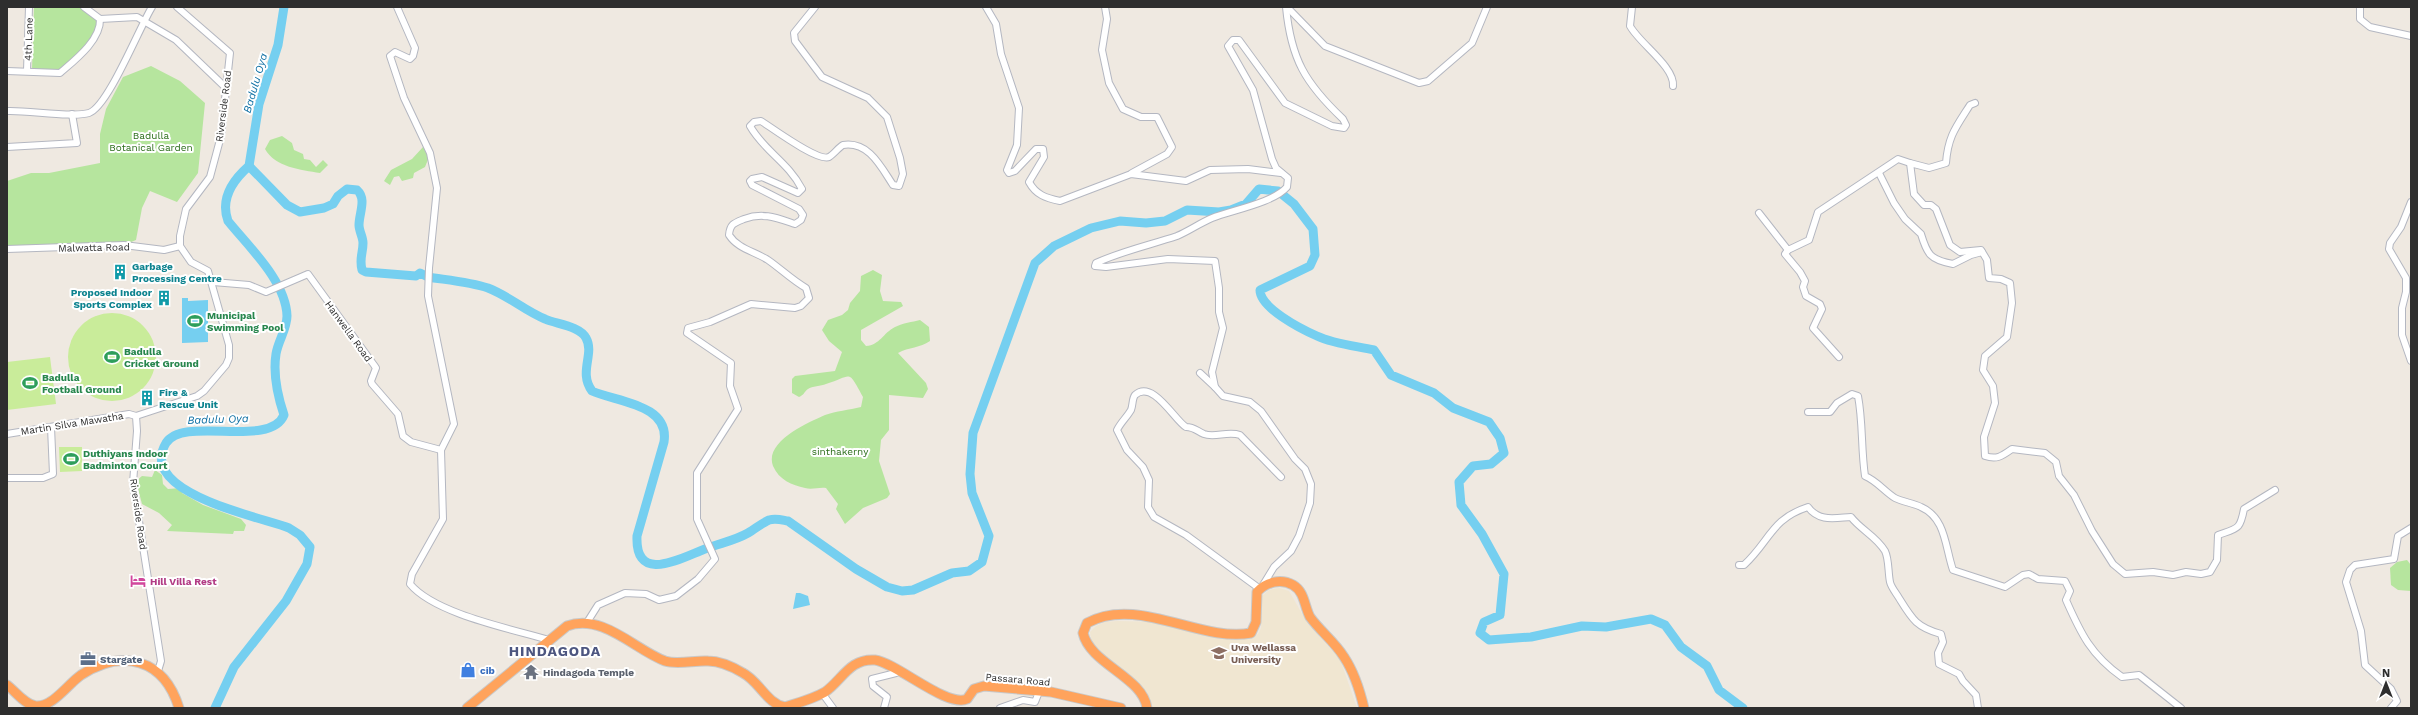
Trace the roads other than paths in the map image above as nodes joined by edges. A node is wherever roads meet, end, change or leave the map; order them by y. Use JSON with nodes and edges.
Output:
{"nodes":[{"id":1,"x":29,"y":7,"type":"edge"},
{"id":2,"x":84,"y":7,"type":"edge"},
{"id":3,"x":146,"y":7,"type":"edge"},
{"id":4,"x":152,"y":7,"type":"edge"},
{"id":5,"x":177,"y":7,"type":"edge"},
{"id":6,"x":397,"y":7,"type":"edge"},
{"id":7,"x":815,"y":7,"type":"edge"},
{"id":8,"x":986,"y":7,"type":"edge"},
{"id":9,"x":1106,"y":7,"type":"edge"},
{"id":10,"x":1286,"y":7,"type":"edge"},
{"id":11,"x":1487,"y":7,"type":"edge"},
{"id":12,"x":1632,"y":7,"type":"edge"},
{"id":13,"x":2360,"y":7,"type":"edge"},
{"id":14,"x":147,"y":15,"type":"junction"},
{"id":15,"x":100,"y":19,"type":"junction"},
{"id":16,"x":143,"y":22,"type":"junction"},
{"id":17,"x":2411,"y":36,"type":"edge"},
{"id":18,"x":7,"y":71,"type":"edge"},
{"id":19,"x":27,"y":71,"type":"junction"},
{"id":20,"x":1673,"y":86,"type":"dead end"},
{"id":21,"x":226,"y":87,"type":"junction"},
{"id":22,"x":1975,"y":103,"type":"dead end"},
{"id":23,"x":7,"y":111,"type":"edge"},
{"id":24,"x":72,"y":114,"type":"junction"},
{"id":25,"x":7,"y":147,"type":"edge"},
{"id":26,"x":1910,"y":164,"type":"junction"},
{"id":27,"x":1281,"y":173,"type":"junction"},
{"id":28,"x":1879,"y":173,"type":"junction"},
{"id":29,"x":1131,"y":174,"type":"junction"},
{"id":30,"x":2411,"y":202,"type":"edge"},
{"id":31,"x":1760,"y":214,"type":"dead end"},
{"id":32,"x":180,"y":246,"type":"junction"},
{"id":33,"x":7,"y":249,"type":"edge"},
{"id":34,"x":1788,"y":250,"type":"junction"},
{"id":35,"x":1982,"y":252,"type":"junction"},
{"id":36,"x":213,"y":282,"type":"junction"},
{"id":37,"x":1839,"y":357,"type":"dead end"},
{"id":38,"x":2411,"y":361,"type":"edge"},
{"id":39,"x":1200,"y":373,"type":"dead end"},
{"id":40,"x":1215,"y":387,"type":"junction"},
{"id":41,"x":1808,"y":412,"type":"dead end"},
{"id":42,"x":136,"y":416,"type":"junction"},
{"id":43,"x":51,"y":427,"type":"junction"},
{"id":44,"x":7,"y":434,"type":"edge"},
{"id":45,"x":441,"y":450,"type":"junction"},
{"id":46,"x":1281,"y":477,"type":"dead end"},
{"id":47,"x":7,"y":478,"type":"edge"},
{"id":48,"x":2275,"y":490,"type":"dead end"},
{"id":49,"x":2411,"y":528,"type":"edge"},
{"id":50,"x":1739,"y":565,"type":"dead end"},
{"id":51,"x":1262,"y":587,"type":"junction"},
{"id":52,"x":586,"y":624,"type":"junction"},
{"id":53,"x":549,"y":640,"type":"junction"},
{"id":54,"x":898,"y":670,"type":"junction"},
{"id":55,"x":158,"y":671,"type":"junction"},
{"id":56,"x":7,"y":685,"type":"edge"},
{"id":57,"x":1038,"y":692,"type":"junction"},
{"id":58,"x":822,"y":693,"type":"junction"},
{"id":59,"x":31,"y":706,"type":"edge"},
{"id":60,"x":179,"y":708,"type":"edge"},
{"id":61,"x":467,"y":708,"type":"edge"},
{"id":62,"x":833,"y":708,"type":"edge"},
{"id":63,"x":884,"y":708,"type":"edge"},
{"id":64,"x":1000,"y":708,"type":"edge"},
{"id":65,"x":1121,"y":708,"type":"edge"},
{"id":66,"x":1147,"y":708,"type":"edge"},
{"id":67,"x":1364,"y":708,"type":"edge"},
{"id":68,"x":1978,"y":708,"type":"edge"},
{"id":69,"x":2181,"y":708,"type":"edge"},
{"id":70,"x":2391,"y":708,"type":"edge"}],
"edges":[{"from":1,"to":19,"type":"street","name":"4th Lane"},
{"from":2,"to":15,"type":"street"},
{"from":3,"to":14,"type":"street"},
{"from":4,"to":14,"type":"street"},
{"from":5,"to":21,"type":"street","name":"Riverside Road"},
{"from":6,"to":45,"type":"street"},
{"from":7,"to":52,"type":"street"},
{"from":8,"to":29,"type":"street"},
{"from":9,"to":29,"type":"street"},
{"from":10,"to":11,"type":"street"},
{"from":10,"to":27,"type":"street"},
{"from":12,"to":20,"type":"street"},
{"from":13,"to":17,"type":"street"},
{"from":14,"to":16,"type":"street"},
{"from":15,"to":16,"type":"street"},
{"from":15,"to":19,"type":"street"},
{"from":16,"to":21,"type":"street"},
{"from":16,"to":24,"type":"street"},
{"from":18,"to":19,"type":"street"},
{"from":21,"to":32,"type":"street","name":"Riverside Road"},
{"from":22,"to":26,"type":"street"},
{"from":23,"to":24,"type":"street"},
{"from":24,"to":25,"type":"street"},
{"from":26,"to":28,"type":"street"},
{"from":26,"to":35,"type":"street"},
{"from":27,"to":29,"type":"street"},
{"from":27,"to":40,"type":"street"},
{"from":28,"to":34,"type":"street"},
{"from":28,"to":35,"type":"street"},
{"from":30,"to":38,"type":"street"},
{"from":31,"to":34,"type":"street"},
{"from":32,"to":33,"type":"street","name":"Malwatta Road"},
{"from":32,"to":36,"type":"street"},
{"from":34,"to":37,"type":"street"},
{"from":35,"to":48,"type":"street"},
{"from":36,"to":42,"type":"street"},
{"from":36,"to":45,"type":"street","name":"Hanwella Road"},
{"from":39,"to":40,"type":"street"},
{"from":40,"to":51,"type":"street"},
{"from":41,"to":69,"type":"street"},
{"from":42,"to":43,"type":"street","name":"Martin Silva Mawatha"},
{"from":42,"to":55,"type":"street","name":"Riverside Road"},
{"from":43,"to":44,"type":"street","name":"Martin Silva Mawatha"},
{"from":43,"to":47,"type":"street"},
{"from":45,"to":53,"type":"street"},
{"from":46,"to":51,"type":"street"},
{"from":49,"to":70,"type":"street"},
{"from":50,"to":68,"type":"street"},
{"from":51,"to":66,"type":"highway"},
{"from":51,"to":67,"type":"highway"},
{"from":52,"to":53,"type":"highway","name":"Passara Road"},
{"from":52,"to":58,"type":"highway","name":"Passara Road"},
{"from":53,"to":61,"type":"highway","name":"Passara Road"},
{"from":54,"to":57,"type":"highway","name":"Passara Road"},
{"from":54,"to":58,"type":"highway","name":"Passara Road"},
{"from":54,"to":63,"type":"street"},
{"from":55,"to":59,"type":"highway"},
{"from":55,"to":60,"type":"highway"},
{"from":56,"to":59,"type":"highway"},
{"from":57,"to":64,"type":"street"},
{"from":57,"to":65,"type":"highway","name":"Passara Road"},
{"from":58,"to":62,"type":"street"}]}
